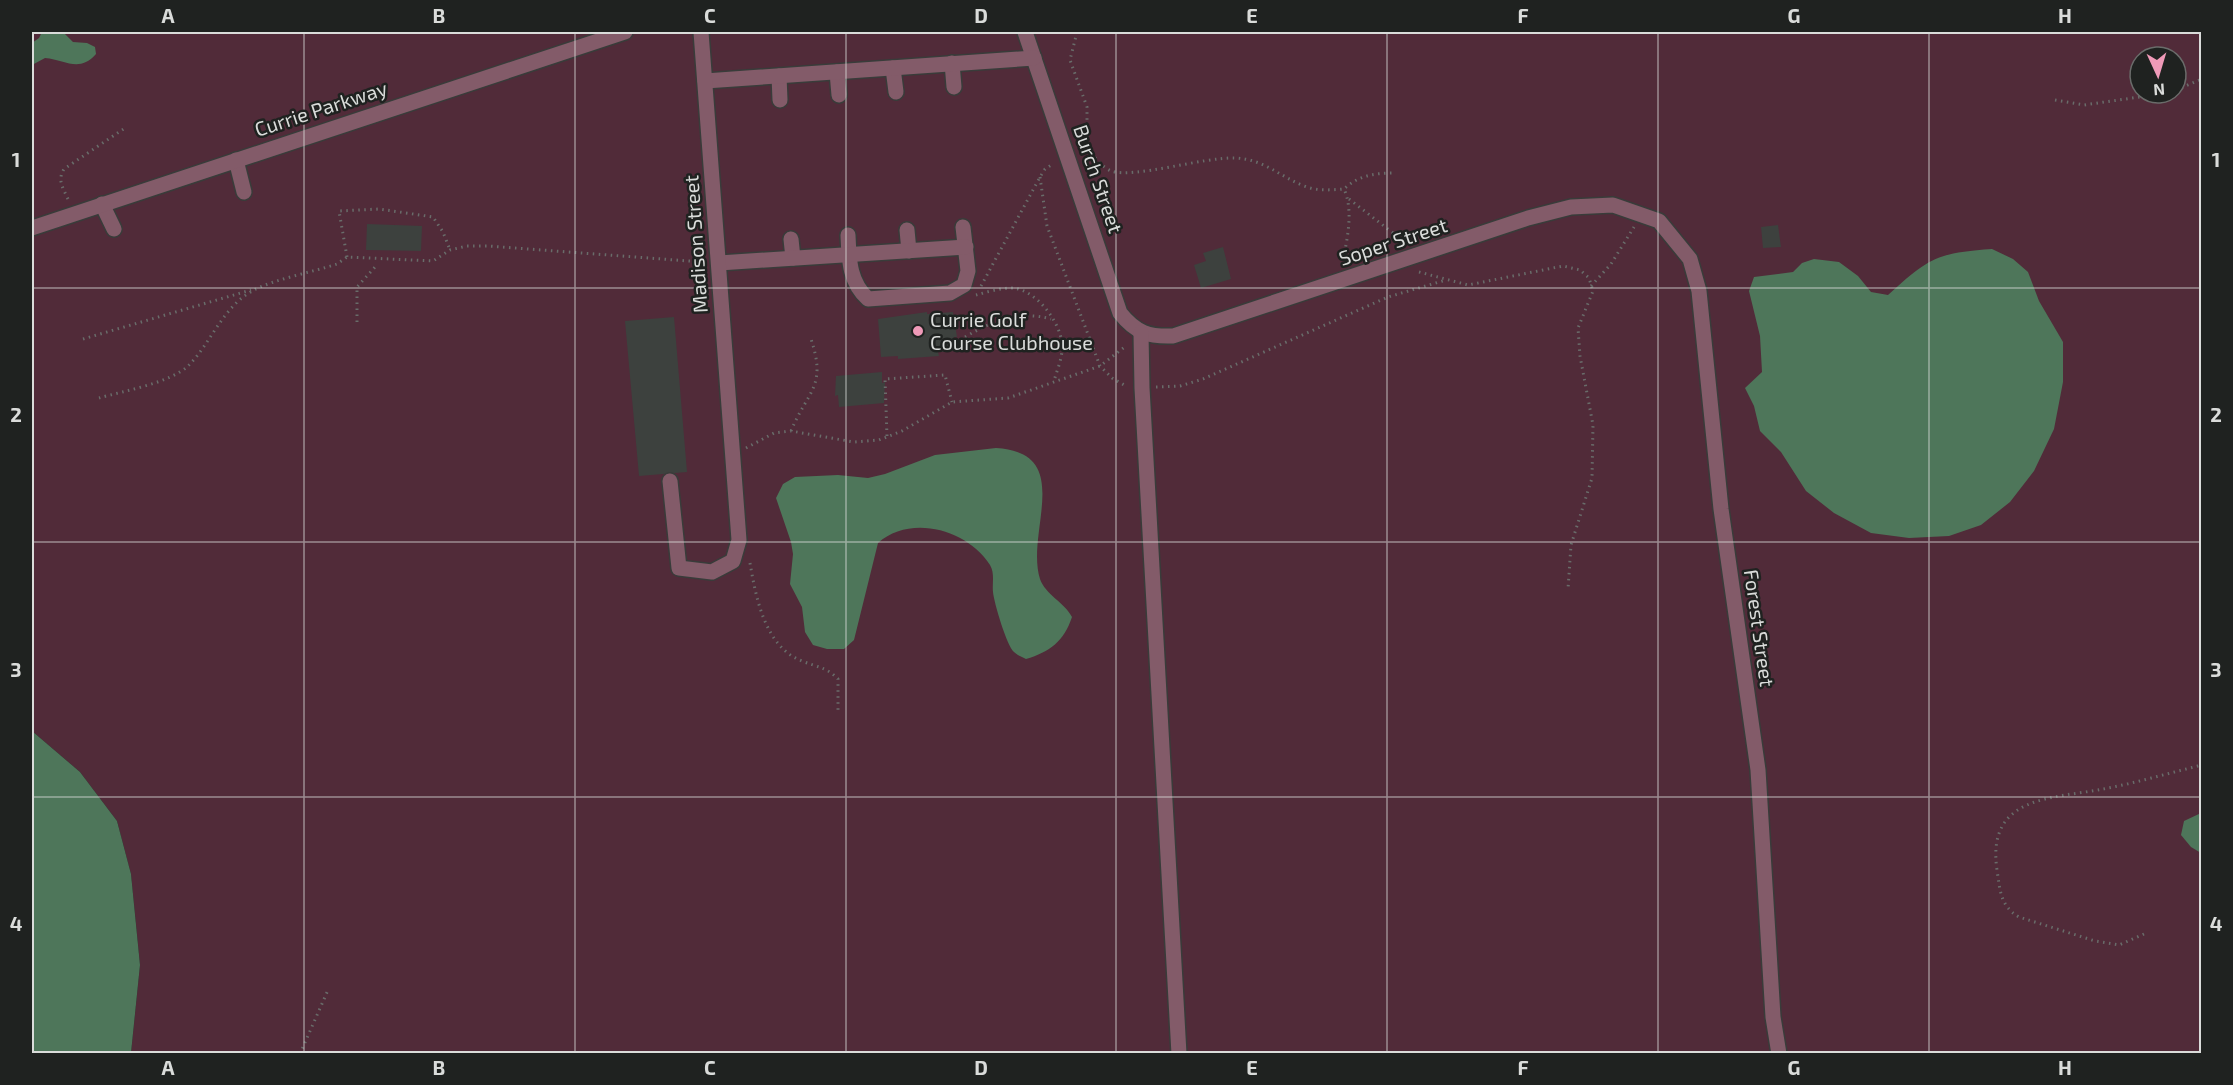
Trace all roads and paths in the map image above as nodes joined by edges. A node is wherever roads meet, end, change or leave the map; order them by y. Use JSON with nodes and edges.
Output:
{"nodes":[{"id":1,"x":625,"y":32,"type":"edge"},
{"id":2,"x":701,"y":32,"type":"edge"},
{"id":3,"x":1025,"y":32,"type":"edge"},
{"id":4,"x":1077,"y":32,"type":"edge"},
{"id":5,"x":1034,"y":58,"type":"junction"},
{"id":6,"x":952,"y":63,"type":"junction"},
{"id":7,"x":893,"y":68,"type":"junction"},
{"id":8,"x":837,"y":72,"type":"junction"},
{"id":9,"x":778,"y":76,"type":"junction"},
{"id":10,"x":705,"y":81,"type":"junction"},
{"id":11,"x":954,"y":87,"type":"dead end"},
{"id":12,"x":896,"y":92,"type":"dead end"},
{"id":13,"x":839,"y":95,"type":"dead end"},
{"id":14,"x":2128,"y":99,"type":"edge"},
{"id":15,"x":780,"y":100,"type":"dead end"},
{"id":16,"x":2055,"y":100,"type":"dead end"},
{"id":17,"x":125,"y":128,"type":"dead end"},
{"id":18,"x":1087,"y":149,"type":"junction"},
{"id":19,"x":1067,"y":155,"type":"junction"},
{"id":20,"x":236,"y":160,"type":"junction"},
{"id":21,"x":1395,"y":172,"type":"dead end"},
{"id":22,"x":1040,"y":177,"type":"junction"},
{"id":23,"x":1344,"y":189,"type":"junction"},
{"id":24,"x":244,"y":192,"type":"dead end"},
{"id":25,"x":1348,"y":199,"type":"junction"},
{"id":26,"x":69,"y":202,"type":"dead end"},
{"id":27,"x":102,"y":204,"type":"junction"},
{"id":28,"x":1639,"y":214,"type":"junction"},
{"id":29,"x":1659,"y":221,"type":"joint"},
{"id":30,"x":963,"y":227,"type":"dead end"},
{"id":31,"x":32,"y":228,"type":"edge"},
{"id":32,"x":114,"y":229,"type":"dead end"},
{"id":33,"x":907,"y":230,"type":"dead end"},
{"id":34,"x":848,"y":235,"type":"dead end"},
{"id":35,"x":791,"y":239,"type":"dead end"},
{"id":36,"x":966,"y":247,"type":"junction"},
{"id":37,"x":450,"y":250,"type":"junction"},
{"id":38,"x":909,"y":251,"type":"junction"},
{"id":39,"x":849,"y":255,"type":"junction"},
{"id":40,"x":1422,"y":255,"type":"junction"},
{"id":41,"x":347,"y":257,"type":"junction"},
{"id":42,"x":793,"y":258,"type":"junction"},
{"id":43,"x":719,"y":263,"type":"junction"},
{"id":44,"x":1395,"y":264,"type":"junction"},
{"id":45,"x":376,"y":266,"type":"dead end"},
{"id":46,"x":1446,"y":280,"type":"junction"},
{"id":47,"x":1339,"y":282,"type":"junction"},
{"id":48,"x":1591,"y":286,"type":"junction"},
{"id":49,"x":254,"y":290,"type":"junction"},
{"id":50,"x":1052,"y":319,"type":"junction"},
{"id":51,"x":357,"y":322,"type":"dead end"},
{"id":52,"x":1141,"y":333,"type":"junction"},
{"id":53,"x":965,"y":337,"type":"dead end"},
{"id":54,"x":83,"y":339,"type":"dead end"},
{"id":55,"x":811,"y":339,"type":"dead end"},
{"id":56,"x":1100,"y":366,"type":"junction"},
{"id":57,"x":1054,"y":382,"type":"junction"},
{"id":58,"x":1142,"y":388,"type":"junction"},
{"id":59,"x":99,"y":398,"type":"dead end"},
{"id":60,"x":952,"y":402,"type":"junction"},
{"id":61,"x":791,"y":431,"type":"junction"},
{"id":62,"x":887,"y":437,"type":"junction"},
{"id":63,"x":754,"y":445,"type":"junction"},
{"id":64,"x":732,"y":453,"type":"junction"},
{"id":65,"x":750,"y":454,"type":"dead end"},
{"id":66,"x":670,"y":481,"type":"dead end"},
{"id":67,"x":748,"y":552,"type":"dead end"},
{"id":68,"x":1568,"y":589,"type":"dead end"},
{"id":69,"x":838,"y":711,"type":"dead end"},
{"id":70,"x":2202,"y":765,"type":"edge"},
{"id":71,"x":2144,"y":934,"type":"dead end"},
{"id":72,"x":328,"y":990,"type":"dead end"},
{"id":73,"x":300,"y":1053,"type":"edge"},
{"id":74,"x":1179,"y":1053,"type":"edge"},
{"id":75,"x":1779,"y":1053,"type":"edge"}],
"edges":[{"from":1,"to":20,"type":"street","name":"Currie Parkway"},
{"from":2,"to":10,"type":"street","name":"Madison Street"},
{"from":3,"to":5,"type":"street","name":"Burch Street"},
{"from":4,"to":18,"type":"path"},
{"from":5,"to":6,"type":"street"},
{"from":5,"to":19,"type":"street","name":"Burch Street"},
{"from":6,"to":7,"type":"street"},
{"from":6,"to":11,"type":"street"},
{"from":7,"to":8,"type":"street"},
{"from":7,"to":12,"type":"street"},
{"from":8,"to":9,"type":"street"},
{"from":8,"to":13,"type":"street"},
{"from":9,"to":10,"type":"street"},
{"from":9,"to":15,"type":"street"},
{"from":10,"to":43,"type":"street","name":"Madison Street"},
{"from":14,"to":16,"type":"path"},
{"from":17,"to":26,"type":"path"},
{"from":18,"to":19,"type":"path"},
{"from":18,"to":23,"type":"path"},
{"from":19,"to":22,"type":"path"},
{"from":19,"to":52,"type":"street","name":"Burch Street"},
{"from":20,"to":24,"type":"street"},
{"from":20,"to":27,"type":"street","name":"Currie Parkway"},
{"from":21,"to":23,"type":"path"},
{"from":22,"to":50,"type":"path"},
{"from":22,"to":56,"type":"path"},
{"from":23,"to":25,"type":"path"},
{"from":25,"to":40,"type":"path"},
{"from":25,"to":47,"type":"path"},
{"from":27,"to":31,"type":"street","name":"Currie Parkway"},
{"from":27,"to":32,"type":"street"},
{"from":28,"to":29,"type":"street","name":"Soper Street"},
{"from":28,"to":40,"type":"street","name":"Soper Street"},
{"from":28,"to":48,"type":"path"},
{"from":29,"to":75,"type":"street","name":"Forest Street"},
{"from":30,"to":36,"type":"street"},
{"from":33,"to":38,"type":"street"},
{"from":34,"to":39,"type":"street"},
{"from":35,"to":42,"type":"street"},
{"from":36,"to":38,"type":"street"},
{"from":36,"to":39,"type":"street"},
{"from":37,"to":41,"type":"path"},
{"from":37,"to":41,"type":"path"},
{"from":37,"to":43,"type":"path"},
{"from":38,"to":39,"type":"street"},
{"from":39,"to":42,"type":"street"},
{"from":40,"to":44,"type":"street","name":"Soper Street"},
{"from":41,"to":49,"type":"path"},
{"from":42,"to":43,"type":"street"},
{"from":43,"to":64,"type":"street","name":"Madison Street"},
{"from":44,"to":46,"type":"path"},
{"from":44,"to":47,"type":"street","name":"Soper Street"},
{"from":45,"to":51,"type":"path"},
{"from":46,"to":48,"type":"path"},
{"from":46,"to":58,"type":"path"},
{"from":47,"to":52,"type":"street","name":"Soper Street"},
{"from":48,"to":68,"type":"path"},
{"from":49,"to":54,"type":"path"},
{"from":49,"to":59,"type":"path"},
{"from":50,"to":53,"type":"path"},
{"from":50,"to":57,"type":"path"},
{"from":52,"to":56,"type":"path"},
{"from":52,"to":58,"type":"street"},
{"from":55,"to":61,"type":"path"},
{"from":56,"to":57,"type":"path"},
{"from":56,"to":58,"type":"path"},
{"from":57,"to":60,"type":"path"},
{"from":58,"to":74,"type":"street"},
{"from":60,"to":62,"type":"path"},
{"from":60,"to":62,"type":"path"},
{"from":61,"to":62,"type":"path"},
{"from":61,"to":63,"type":"path"},
{"from":63,"to":64,"type":"path"},
{"from":63,"to":65,"type":"path"},
{"from":64,"to":66,"type":"street","name":"Madison Street"},
{"from":67,"to":69,"type":"path"},
{"from":70,"to":71,"type":"path"},
{"from":72,"to":73,"type":"path"}]}
